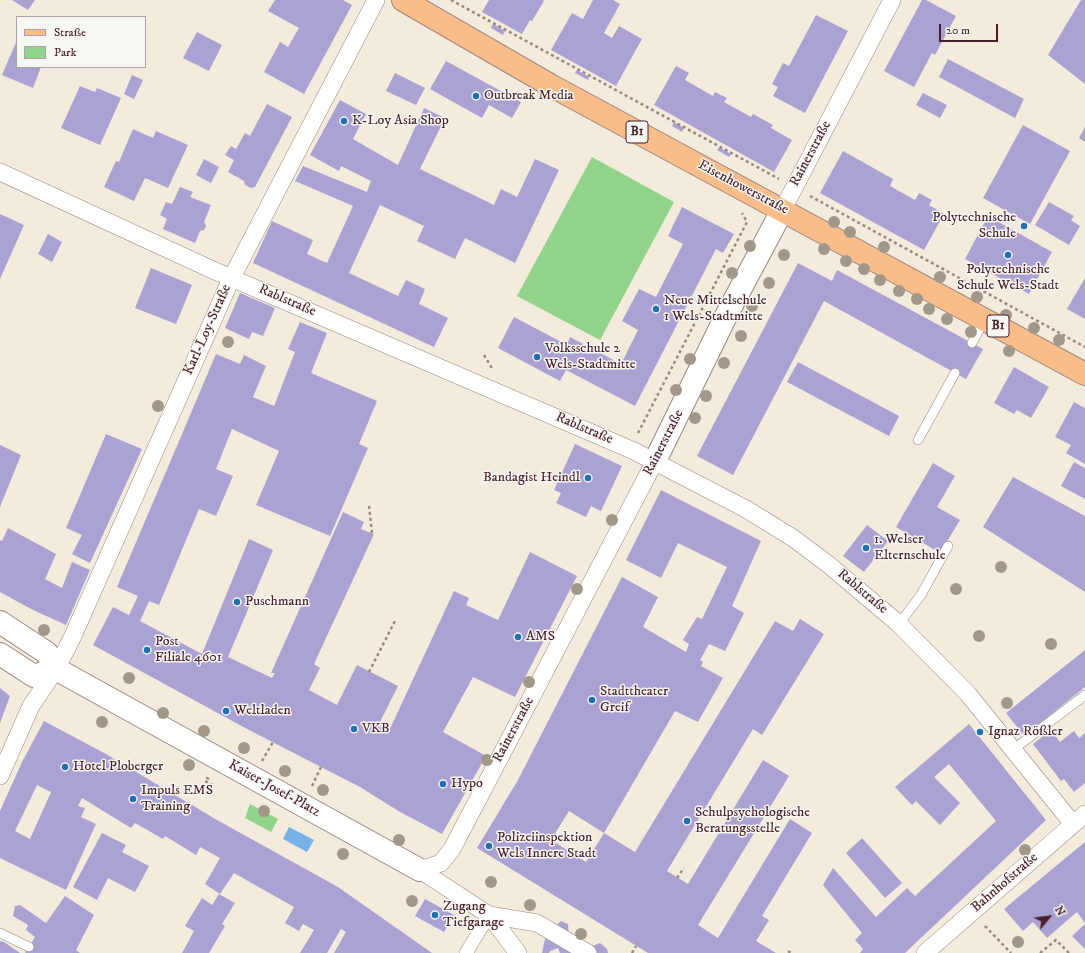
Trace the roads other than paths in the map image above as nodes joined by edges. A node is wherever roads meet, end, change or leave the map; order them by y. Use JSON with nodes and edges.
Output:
{"nodes":[{"id":1,"x":376,"y":0,"type":"edge"},
{"id":2,"x":403,"y":0,"type":"edge"},
{"id":3,"x":892,"y":0,"type":"edge"},
{"id":4,"x":0,"y":172,"type":"edge"},
{"id":5,"x":782,"y":209,"type":"junction"},
{"id":6,"x":232,"y":277,"type":"junction"},
{"id":7,"x":985,"y":319,"type":"junction"},
{"id":8,"x":972,"y":344,"type":"dead end"},
{"id":9,"x":955,"y":373,"type":"dead end"},
{"id":10,"x":1085,"y":374,"type":"edge"},
{"id":11,"x":918,"y":440,"type":"dead end"},
{"id":12,"x":655,"y":461,"type":"junction"},
{"id":13,"x":948,"y":546,"type":"dead end"},
{"id":14,"x":0,"y":622,"type":"edge"},
{"id":15,"x":900,"y":624,"type":"junction"},
{"id":16,"x":0,"y":654,"type":"edge"},
{"id":17,"x":56,"y":669,"type":"junction"},
{"id":18,"x":1085,"y":695,"type":"edge"},
{"id":19,"x":1014,"y":749,"type":"junction"},
{"id":20,"x":0,"y":776,"type":"edge"},
{"id":21,"x":1079,"y":819,"type":"edge"},
{"id":22,"x":420,"y":870,"type":"junction"},
{"id":23,"x":489,"y":915,"type":"junction"},
{"id":24,"x":0,"y":933,"type":"edge"},
{"id":25,"x":29,"y":947,"type":"dead end"},
{"id":26,"x":466,"y":953,"type":"edge"},
{"id":27,"x":518,"y":953,"type":"edge"},
{"id":28,"x":588,"y":953,"type":"edge"},
{"id":29,"x":925,"y":953,"type":"edge"}],
"edges":[{"from":1,"to":6,"type":"street","name":"Karl-Loy-Straße"},
{"from":2,"to":5,"type":"main road","name":"Eisenhowerstraße","number":"B1"},
{"from":3,"to":5,"type":"street","name":"Rainerstraße"},
{"from":4,"to":6,"type":"street","name":"Rablstraße"},
{"from":5,"to":7,"type":"main road","name":"Eisenhowerstraße","number":"B1"},
{"from":5,"to":12,"type":"street","name":"Rainerstraße"},
{"from":6,"to":12,"type":"street","name":"Rablstraße"},
{"from":6,"to":17,"type":"street","name":"Karl-Loy-Straße"},
{"from":7,"to":8,"type":"lane"},
{"from":7,"to":10,"type":"main road","name":"Eisenhowerstraße","number":"B1"},
{"from":9,"to":11,"type":"lane"},
{"from":12,"to":15,"type":"street","name":"Rablstraße"},
{"from":12,"to":22,"type":"street","name":"Rainerstraße"},
{"from":13,"to":15,"type":"lane"},
{"from":14,"to":17,"type":"street","name":"Kaiser-Josef-Platz"},
{"from":15,"to":19,"type":"street","name":"Rablstraße"},
{"from":16,"to":17,"type":"street"},
{"from":17,"to":20,"type":"street","name":"Karl-Loy-Straße"},
{"from":17,"to":22,"type":"street","name":"Kaiser-Josef-Platz"},
{"from":18,"to":19,"type":"lane"},
{"from":19,"to":21,"type":"street","name":"Rablstraße"},
{"from":21,"to":29,"type":"street","name":"Bahnhofstraße"},
{"from":22,"to":23,"type":"street","name":"Kaiser-Josef-Platz"},
{"from":23,"to":26,"type":"street"},
{"from":23,"to":27,"type":"street","name":"Kaiser-Josef-Platz"},
{"from":23,"to":28,"type":"street","name":"Kaiser-Josef-Platz"},
{"from":24,"to":25,"type":"lane"}]}
